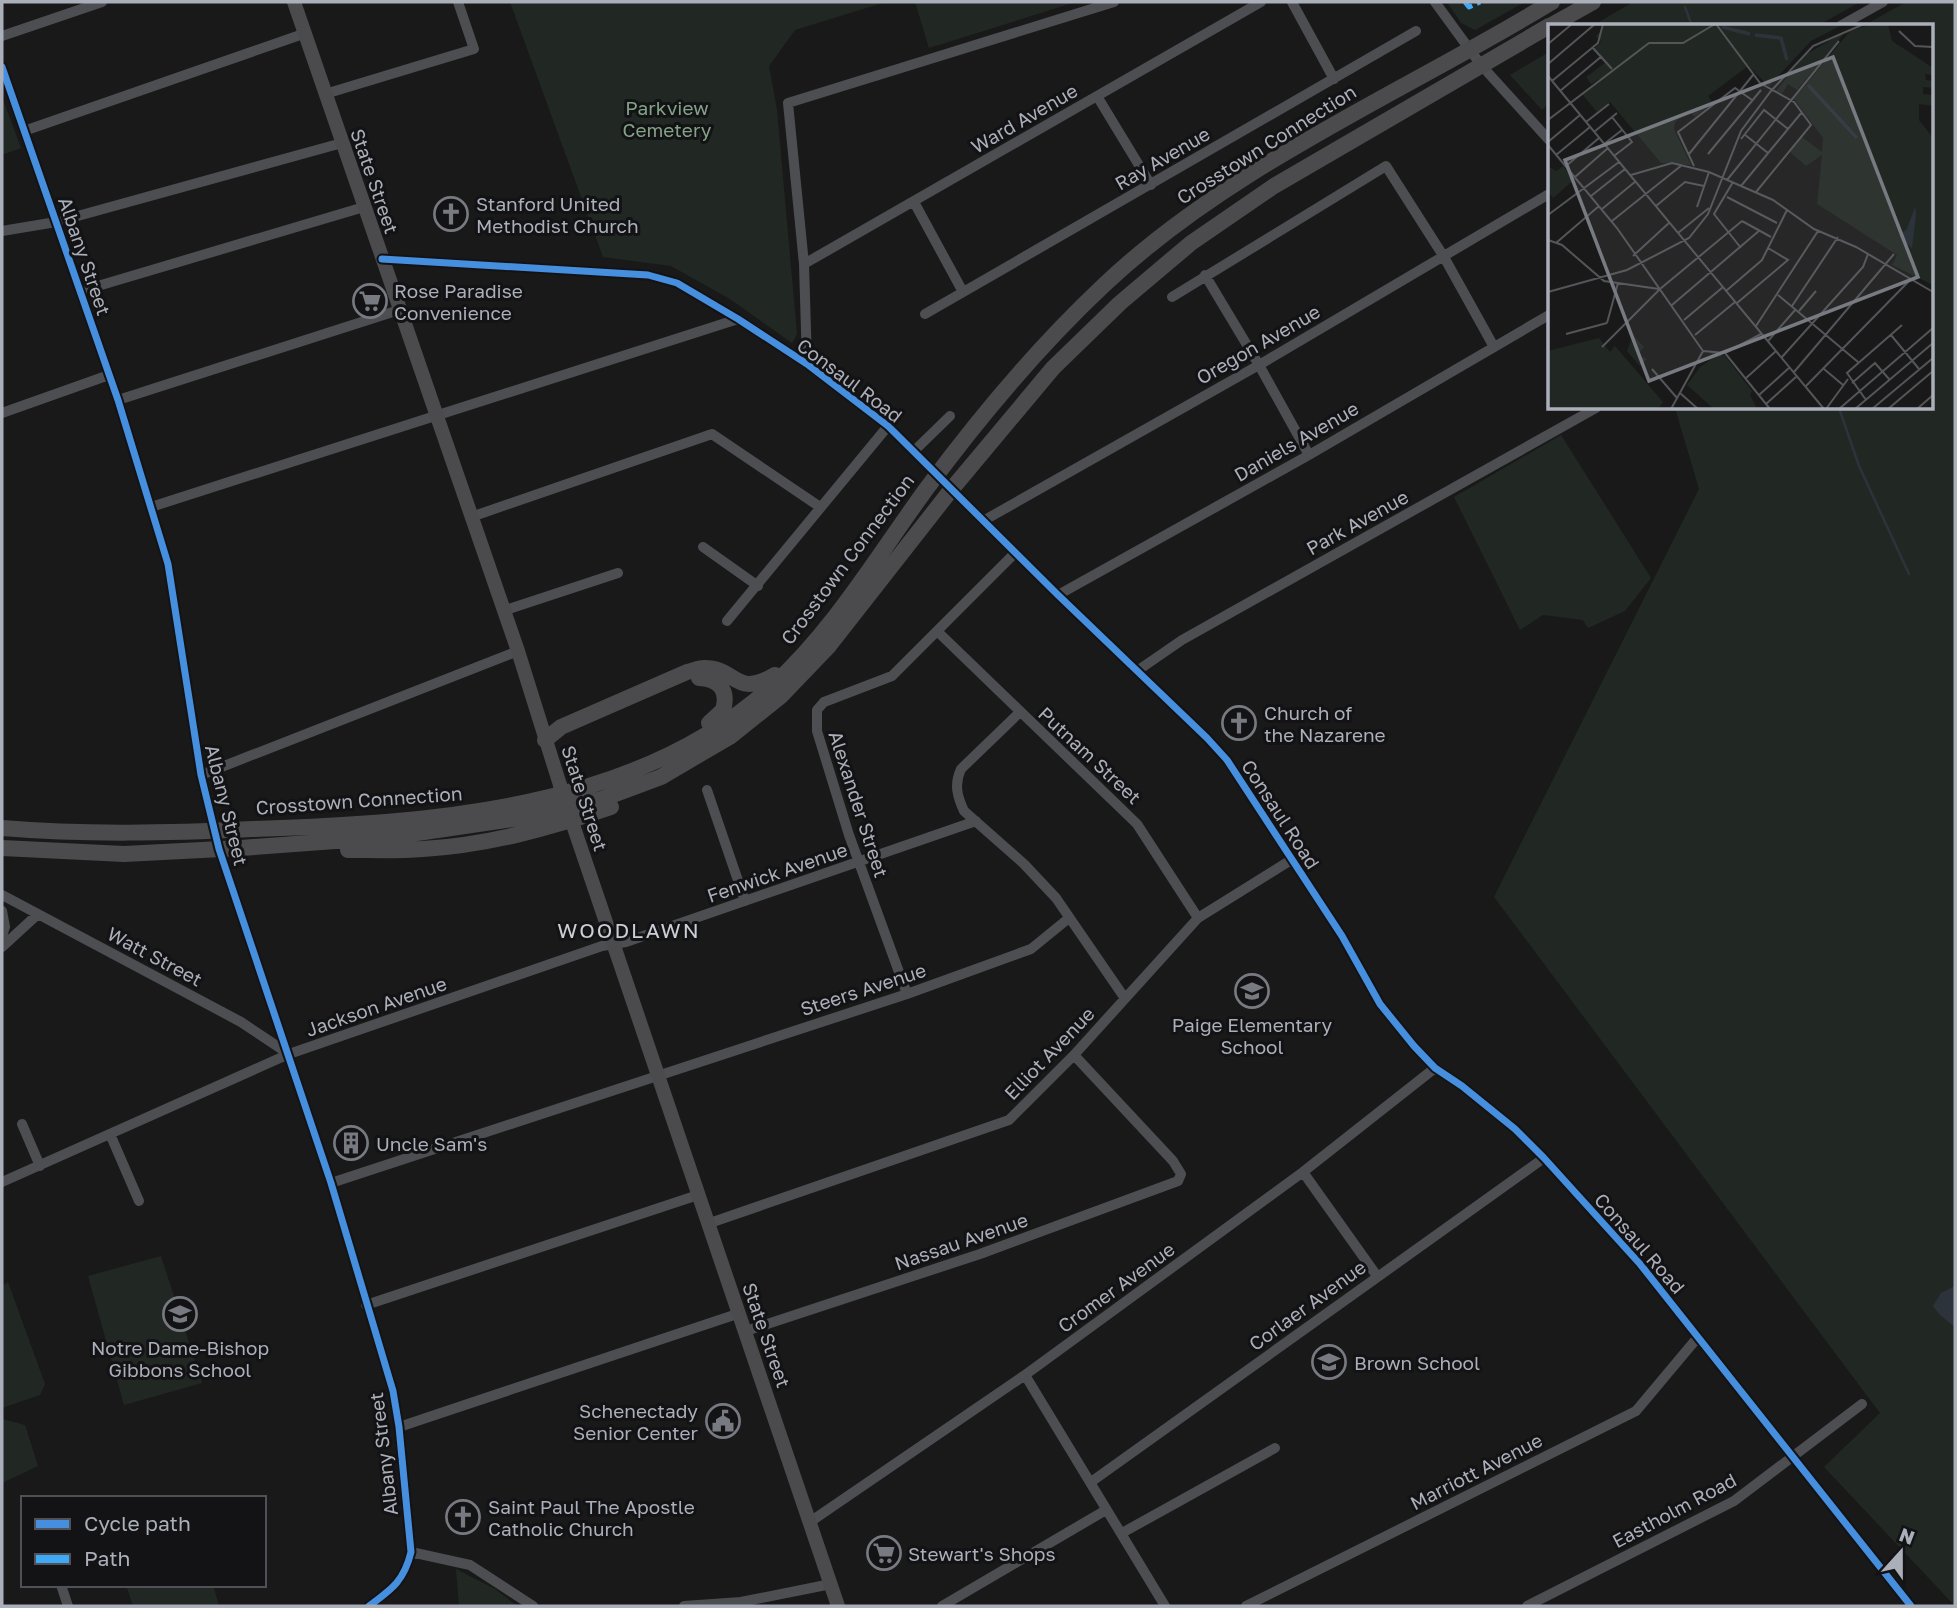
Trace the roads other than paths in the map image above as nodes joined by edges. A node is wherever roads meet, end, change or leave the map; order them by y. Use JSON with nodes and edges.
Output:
{"nodes":[{"id":1,"x":102,"y":2,"type":"edge"},
{"id":2,"x":295,"y":2,"type":"edge"},
{"id":3,"x":458,"y":2,"type":"edge"},
{"id":4,"x":1114,"y":2,"type":"edge"},
{"id":5,"x":1261,"y":2,"type":"edge"},
{"id":6,"x":1292,"y":2,"type":"edge"},
{"id":7,"x":1435,"y":2,"type":"edge"},
{"id":8,"x":1552,"y":2,"type":"edge"},
{"id":9,"x":1593,"y":2,"type":"edge"},
{"id":10,"x":1883,"y":2,"type":"edge"},
{"id":11,"x":1553,"y":24,"type":"edge"},
{"id":12,"x":1844,"y":24,"type":"edge"},
{"id":13,"x":1548,"y":27,"type":"edge"},
{"id":14,"x":1416,"y":31,"type":"dead end"},
{"id":15,"x":306,"y":33,"type":"junction"},
{"id":16,"x":2,"y":36,"type":"edge"},
{"id":17,"x":1469,"y":49,"type":"junction"},
{"id":18,"x":1481,"y":65,"type":"junction"},
{"id":19,"x":2,"y":67,"type":"edge"},
{"id":20,"x":1334,"y":79,"type":"junction"},
{"id":21,"x":325,"y":94,"type":"junction"},
{"id":22,"x":1097,"y":96,"type":"junction"},
{"id":23,"x":24,"y":131,"type":"junction"},
{"id":24,"x":1548,"y":139,"type":"edge"},
{"id":25,"x":342,"y":143,"type":"junction"},
{"id":26,"x":1151,"y":186,"type":"junction"},
{"id":27,"x":1548,"y":195,"type":"edge"},
{"id":28,"x":914,"y":202,"type":"junction"},
{"id":29,"x":364,"y":207,"type":"junction"},
{"id":30,"x":56,"y":222,"type":"junction"},
{"id":31,"x":2,"y":231,"type":"edge"},
{"id":32,"x":1444,"y":257,"type":"junction"},
{"id":33,"x":382,"y":259,"type":"junction"},
{"id":34,"x":804,"y":264,"type":"junction"},
{"id":35,"x":1205,"y":275,"type":"junction"},
{"id":36,"x":81,"y":291,"type":"junction"},
{"id":37,"x":963,"y":292,"type":"junction"},
{"id":38,"x":1172,"y":297,"type":"dead end"},
{"id":39,"x":399,"y":310,"type":"junction"},
{"id":40,"x":925,"y":314,"type":"dead end"},
{"id":41,"x":1548,"y":316,"type":"edge"},
{"id":42,"x":738,"y":319,"type":"junction"},
{"id":43,"x":1494,"y":347,"type":"junction"},
{"id":44,"x":807,"y":364,"type":"junction"},
{"id":45,"x":1259,"y":365,"type":"junction"},
{"id":46,"x":108,"y":375,"type":"junction"},
{"id":47,"x":118,"y":400,"type":"junction"},
{"id":48,"x":1592,"y":410,"type":"edge"},
{"id":49,"x":2,"y":413,"type":"edge"},
{"id":50,"x":436,"y":415,"type":"junction"},
{"id":51,"x":950,"y":416,"type":"dead end"},
{"id":52,"x":888,"y":426,"type":"junction"},
{"id":53,"x":914,"y":451,"type":"junction"},
{"id":54,"x":1309,"y":454,"type":"junction"},
{"id":55,"x":937,"y":475,"type":"junction"},
{"id":56,"x":951,"y":490,"type":"junction"},
{"id":57,"x":820,"y":507,"type":"junction"},
{"id":58,"x":151,"y":508,"type":"junction"},
{"id":59,"x":471,"y":517,"type":"junction"},
{"id":60,"x":983,"y":521,"type":"junction"},
{"id":61,"x":703,"y":547,"type":"dead end"},
{"id":62,"x":1015,"y":553,"type":"junction"},
{"id":63,"x":618,"y":573,"type":"dead end"},
{"id":64,"x":758,"y":586,"type":"junction"},
{"id":65,"x":1058,"y":596,"type":"junction"},
{"id":66,"x":503,"y":611,"type":"junction"},
{"id":67,"x":727,"y":621,"type":"dead end"},
{"id":68,"x":938,"y":632,"type":"junction"},
{"id":69,"x":820,"y":645,"type":"junction"},
{"id":70,"x":518,"y":651,"type":"junction"},
{"id":71,"x":1137,"y":671,"type":"junction"},
{"id":72,"x":1020,"y":712,"type":"junction"},
{"id":73,"x":545,"y":740,"type":"junction"},
{"id":74,"x":684,"y":746,"type":"junction"},
{"id":75,"x":201,"y":775,"type":"junction"},
{"id":76,"x":707,"y":790,"type":"dead end"},
{"id":77,"x":571,"y":818,"type":"junction"},
{"id":78,"x":976,"y":821,"type":"junction"},
{"id":79,"x":2,"y":828,"type":"edge"},
{"id":80,"x":216,"y":831,"type":"junction"},
{"id":81,"x":2,"y":848,"type":"edge"},
{"id":82,"x":241,"y":848,"type":"junction"},
{"id":83,"x":219,"y":849,"type":"junction"},
{"id":84,"x":1291,"y":860,"type":"junction"},
{"id":85,"x":859,"y":863,"type":"junction"},
{"id":86,"x":2,"y":895,"type":"edge"},
{"id":87,"x":745,"y":901,"type":"junction"},
{"id":88,"x":2,"y":911,"type":"edge"},
{"id":89,"x":38,"y":914,"type":"junction"},
{"id":90,"x":1069,"y":918,"type":"junction"},
{"id":91,"x":1198,"y":918,"type":"junction"},
{"id":92,"x":2,"y":936,"type":"edge"},
{"id":93,"x":613,"y":944,"type":"junction"},
{"id":94,"x":2,"y":947,"type":"edge"},
{"id":95,"x":906,"y":993,"type":"junction"},
{"id":96,"x":1125,"y":997,"type":"junction"},
{"id":97,"x":289,"y":1054,"type":"junction"},
{"id":98,"x":1074,"y":1055,"type":"junction"},
{"id":99,"x":1435,"y":1068,"type":"junction"},
{"id":100,"x":659,"y":1074,"type":"junction"},
{"id":101,"x":22,"y":1124,"type":"dead end"},
{"id":102,"x":110,"y":1134,"type":"junction"},
{"id":103,"x":1544,"y":1158,"type":"junction"},
{"id":104,"x":40,"y":1166,"type":"junction"},
{"id":105,"x":1303,"y":1172,"type":"junction"},
{"id":106,"x":2,"y":1182,"type":"edge"},
{"id":107,"x":331,"y":1183,"type":"junction"},
{"id":108,"x":698,"y":1195,"type":"junction"},
{"id":109,"x":139,"y":1201,"type":"dead end"},
{"id":110,"x":708,"y":1224,"type":"junction"},
{"id":111,"x":1377,"y":1276,"type":"junction"},
{"id":112,"x":366,"y":1306,"type":"junction"},
{"id":113,"x":740,"y":1313,"type":"junction"},
{"id":114,"x":746,"y":1331,"type":"junction"},
{"id":115,"x":1698,"y":1337,"type":"junction"},
{"id":116,"x":1025,"y":1375,"type":"junction"},
{"id":117,"x":1862,"y":1404,"type":"dead end"},
{"id":118,"x":399,"y":1427,"type":"junction"},
{"id":119,"x":1275,"y":1448,"type":"dead end"},
{"id":120,"x":1792,"y":1458,"type":"junction"},
{"id":121,"x":1091,"y":1482,"type":"junction"},
{"id":122,"x":1106,"y":1510,"type":"junction"},
{"id":123,"x":810,"y":1522,"type":"junction"},
{"id":124,"x":1122,"y":1533,"type":"junction"},
{"id":125,"x":411,"y":1552,"type":"junction"},
{"id":126,"x":831,"y":1584,"type":"junction"},
{"id":127,"x":62,"y":1587,"type":"edge"},
{"id":128,"x":1535,"y":1605,"type":"edge"},
{"id":129,"x":1907,"y":1605,"type":"edge"},
{"id":130,"x":68,"y":1606,"type":"edge"},
{"id":131,"x":369,"y":1606,"type":"edge"},
{"id":132,"x":533,"y":1606,"type":"edge"},
{"id":133,"x":684,"y":1606,"type":"edge"},
{"id":134,"x":838,"y":1606,"type":"edge"},
{"id":135,"x":942,"y":1606,"type":"edge"},
{"id":136,"x":1165,"y":1606,"type":"edge"},
{"id":137,"x":1245,"y":1606,"type":"edge"}],
"edges":[{"from":1,"to":16,"type":"street"},
{"from":2,"to":15,"type":"main road","name":"State Street"},
{"from":3,"to":21,"type":"street"},
{"from":4,"to":34,"type":"street"},
{"from":5,"to":22,"type":"street","name":"Ward Avenue"},
{"from":6,"to":20,"type":"street"},
{"from":7,"to":17,"type":"street"},
{"from":8,"to":17,"type":"highway","name":"Crosstown Connection"},
{"from":9,"to":11,"type":"highway","name":"Crosstown Connection"},
{"from":10,"to":12,"type":"street"},
{"from":13,"to":18,"type":"highway","name":"Crosstown Connection"},
{"from":14,"to":20,"type":"street","name":"Ray Avenue"},
{"from":15,"to":21,"type":"main road","name":"State Street"},
{"from":15,"to":23,"type":"street"},
{"from":17,"to":18,"type":"street"},
{"from":17,"to":55,"type":"highway","name":"Crosstown Connection"},
{"from":18,"to":24,"type":"street"},
{"from":18,"to":56,"type":"highway","name":"Crosstown Connection"},
{"from":19,"to":23,"type":"street","name":"Albany Street"},
{"from":20,"to":26,"type":"street","name":"Ray Avenue"},
{"from":21,"to":25,"type":"main road","name":"State Street"},
{"from":22,"to":26,"type":"street"},
{"from":22,"to":28,"type":"street","name":"Ward Avenue"},
{"from":23,"to":30,"type":"street","name":"Albany Street"},
{"from":25,"to":29,"type":"main road","name":"State Street"},
{"from":25,"to":30,"type":"street"},
{"from":26,"to":37,"type":"street","name":"Ray Avenue"},
{"from":27,"to":32,"type":"street","name":"Oregon Avenue"},
{"from":28,"to":34,"type":"street","name":"Ward Avenue"},
{"from":28,"to":37,"type":"street"},
{"from":29,"to":33,"type":"main road","name":"State Street"},
{"from":29,"to":36,"type":"street"},
{"from":30,"to":31,"type":"street"},
{"from":30,"to":36,"type":"street","name":"Albany Street"},
{"from":32,"to":35,"type":"street"},
{"from":32,"to":43,"type":"street"},
{"from":32,"to":45,"type":"street","name":"Oregon Avenue"},
{"from":33,"to":39,"type":"main road","name":"State Street"},
{"from":33,"to":42,"type":"street","name":"Consaul Road"},
{"from":34,"to":44,"type":"street"},
{"from":35,"to":38,"type":"street"},
{"from":35,"to":45,"type":"street"},
{"from":36,"to":46,"type":"street","name":"Albany Street"},
{"from":37,"to":40,"type":"street","name":"Ray Avenue"},
{"from":39,"to":47,"type":"street"},
{"from":39,"to":50,"type":"main road","name":"State Street"},
{"from":41,"to":43,"type":"street","name":"Daniels Avenue"},
{"from":42,"to":44,"type":"street","name":"Consaul Road"},
{"from":42,"to":50,"type":"street"},
{"from":43,"to":54,"type":"street","name":"Daniels Avenue"},
{"from":44,"to":52,"type":"street","name":"Consaul Road"},
{"from":45,"to":54,"type":"street"},
{"from":45,"to":60,"type":"street","name":"Oregon Avenue"},
{"from":46,"to":47,"type":"street","name":"Albany Street"},
{"from":46,"to":49,"type":"street"},
{"from":47,"to":58,"type":"street","name":"Albany Street"},
{"from":48,"to":71,"type":"street","name":"Park Avenue"},
{"from":50,"to":58,"type":"street"},
{"from":50,"to":59,"type":"main road","name":"State Street"},
{"from":51,"to":53,"type":"street"},
{"from":52,"to":53,"type":"street","name":"Consaul Road"},
{"from":52,"to":57,"type":"street"},
{"from":53,"to":55,"type":"street","name":"Consaul Road"},
{"from":54,"to":65,"type":"street","name":"Daniels Avenue"},
{"from":55,"to":56,"type":"street","name":"Consaul Road"},
{"from":55,"to":69,"type":"highway","name":"Crosstown Connection"},
{"from":56,"to":60,"type":"street","name":"Consaul Road"},
{"from":56,"to":69,"type":"highway","name":"Crosstown Connection"},
{"from":57,"to":59,"type":"street"},
{"from":57,"to":64,"type":"street"},
{"from":58,"to":75,"type":"street","name":"Albany Street"},
{"from":59,"to":66,"type":"main road","name":"State Street"},
{"from":60,"to":62,"type":"street","name":"Consaul Road"},
{"from":61,"to":64,"type":"street"},
{"from":62,"to":65,"type":"street","name":"Consaul Road"},
{"from":62,"to":68,"type":"street","name":"Alexander Street"},
{"from":63,"to":66,"type":"street"},
{"from":64,"to":67,"type":"street"},
{"from":65,"to":71,"type":"street","name":"Consaul Road"},
{"from":66,"to":70,"type":"main road","name":"State Street"},
{"from":68,"to":72,"type":"street","name":"Putnam Street"},
{"from":68,"to":85,"type":"street","name":"Alexander Street"},
{"from":69,"to":73,"type":"highway"},
{"from":69,"to":74,"type":"highway","name":"Crosstown Connection"},
{"from":69,"to":77,"type":"highway"},
{"from":69,"to":82,"type":"highway","name":"Crosstown Connection"},
{"from":70,"to":73,"type":"main road","name":"State Street"},
{"from":70,"to":75,"type":"street"},
{"from":71,"to":84,"type":"street","name":"Consaul Road"},
{"from":72,"to":78,"type":"street"},
{"from":72,"to":91,"type":"street","name":"Putnam Street"},
{"from":73,"to":74,"type":"highway"},
{"from":73,"to":77,"type":"main road","name":"State Street","bridge":true},
{"from":74,"to":80,"type":"highway","name":"Crosstown Connection"},
{"from":75,"to":80,"type":"street","name":"Albany Street"},
{"from":76,"to":87,"type":"street"},
{"from":77,"to":82,"type":"highway"},
{"from":77,"to":93,"type":"main road","name":"State Street"},
{"from":78,"to":85,"type":"street","name":"Fenwick Avenue"},
{"from":78,"to":90,"type":"street"},
{"from":79,"to":80,"type":"highway","name":"Crosstown Connection"},
{"from":80,"to":83,"type":"street","name":"Albany Street"},
{"from":81,"to":83,"type":"highway","name":"Crosstown Connection"},
{"from":82,"to":83,"type":"highway","name":"Crosstown Connection"},
{"from":83,"to":97,"type":"street","name":"Albany Street"},
{"from":84,"to":91,"type":"street","name":"Elliot Avenue"},
{"from":84,"to":99,"type":"street","name":"Consaul Road"},
{"from":85,"to":87,"type":"street","name":"Fenwick Avenue"},
{"from":85,"to":95,"type":"street","name":"Alexander Street"},
{"from":86,"to":89,"type":"street","name":"Watt Street"},
{"from":87,"to":93,"type":"street","name":"Fenwick Avenue"},
{"from":88,"to":92,"type":"street"},
{"from":89,"to":94,"type":"street"},
{"from":89,"to":97,"type":"street","name":"Watt Street"},
{"from":90,"to":95,"type":"street","name":"Steers Avenue"},
{"from":90,"to":96,"type":"street"},
{"from":91,"to":96,"type":"street","name":"Elliot Avenue"},
{"from":93,"to":97,"type":"street","name":"Jackson Avenue"},
{"from":93,"to":100,"type":"main road","name":"State Street"},
{"from":95,"to":100,"type":"street","name":"Steers Avenue"},
{"from":96,"to":98,"type":"street","name":"Elliot Avenue"},
{"from":97,"to":102,"type":"street","name":"Jackson Avenue"},
{"from":97,"to":107,"type":"street","name":"Albany Street"},
{"from":98,"to":110,"type":"street","name":"Elliot Avenue"},
{"from":98,"to":114,"type":"street","name":"Nassau Avenue"},
{"from":99,"to":103,"type":"street","name":"Consaul Road"},
{"from":99,"to":105,"type":"street","name":"Cromer Avenue"},
{"from":100,"to":107,"type":"street","name":"Steers Avenue"},
{"from":100,"to":108,"type":"main road","name":"State Street"},
{"from":101,"to":104,"type":"street"},
{"from":102,"to":104,"type":"street","name":"Jackson Avenue"},
{"from":102,"to":109,"type":"street"},
{"from":103,"to":111,"type":"street","name":"Corlaer Avenue"},
{"from":103,"to":115,"type":"street","name":"Consaul Road"},
{"from":104,"to":106,"type":"street","name":"Jackson Avenue"},
{"from":105,"to":111,"type":"street"},
{"from":105,"to":116,"type":"street","name":"Cromer Avenue"},
{"from":107,"to":112,"type":"street","name":"Albany Street"},
{"from":108,"to":110,"type":"main road","name":"State Street"},
{"from":108,"to":112,"type":"street"},
{"from":110,"to":113,"type":"main road","name":"State Street"},
{"from":111,"to":121,"type":"street","name":"Corlaer Avenue"},
{"from":112,"to":118,"type":"street","name":"Albany Street"},
{"from":113,"to":114,"type":"main road","name":"State Street"},
{"from":113,"to":118,"type":"street"},
{"from":114,"to":123,"type":"main road","name":"State Street"},
{"from":115,"to":120,"type":"street","name":"Consaul Road"},
{"from":115,"to":137,"type":"street","name":"Marriott Avenue"},
{"from":116,"to":121,"type":"street"},
{"from":116,"to":123,"type":"street","name":"Cromer Avenue"},
{"from":117,"to":120,"type":"street","name":"Eastholm Road"},
{"from":118,"to":125,"type":"street","name":"Albany Street"},
{"from":119,"to":124,"type":"street"},
{"from":120,"to":128,"type":"street","name":"Eastholm Road"},
{"from":120,"to":129,"type":"street","name":"Consaul Road"},
{"from":121,"to":122,"type":"street"},
{"from":122,"to":124,"type":"street"},
{"from":122,"to":135,"type":"street"},
{"from":123,"to":126,"type":"main road","name":"State Street"},
{"from":124,"to":136,"type":"street"},
{"from":125,"to":131,"type":"street"},
{"from":125,"to":132,"type":"street"},
{"from":126,"to":133,"type":"street"},
{"from":126,"to":134,"type":"main road","name":"State Street"},
{"from":127,"to":130,"type":"street"}]}
